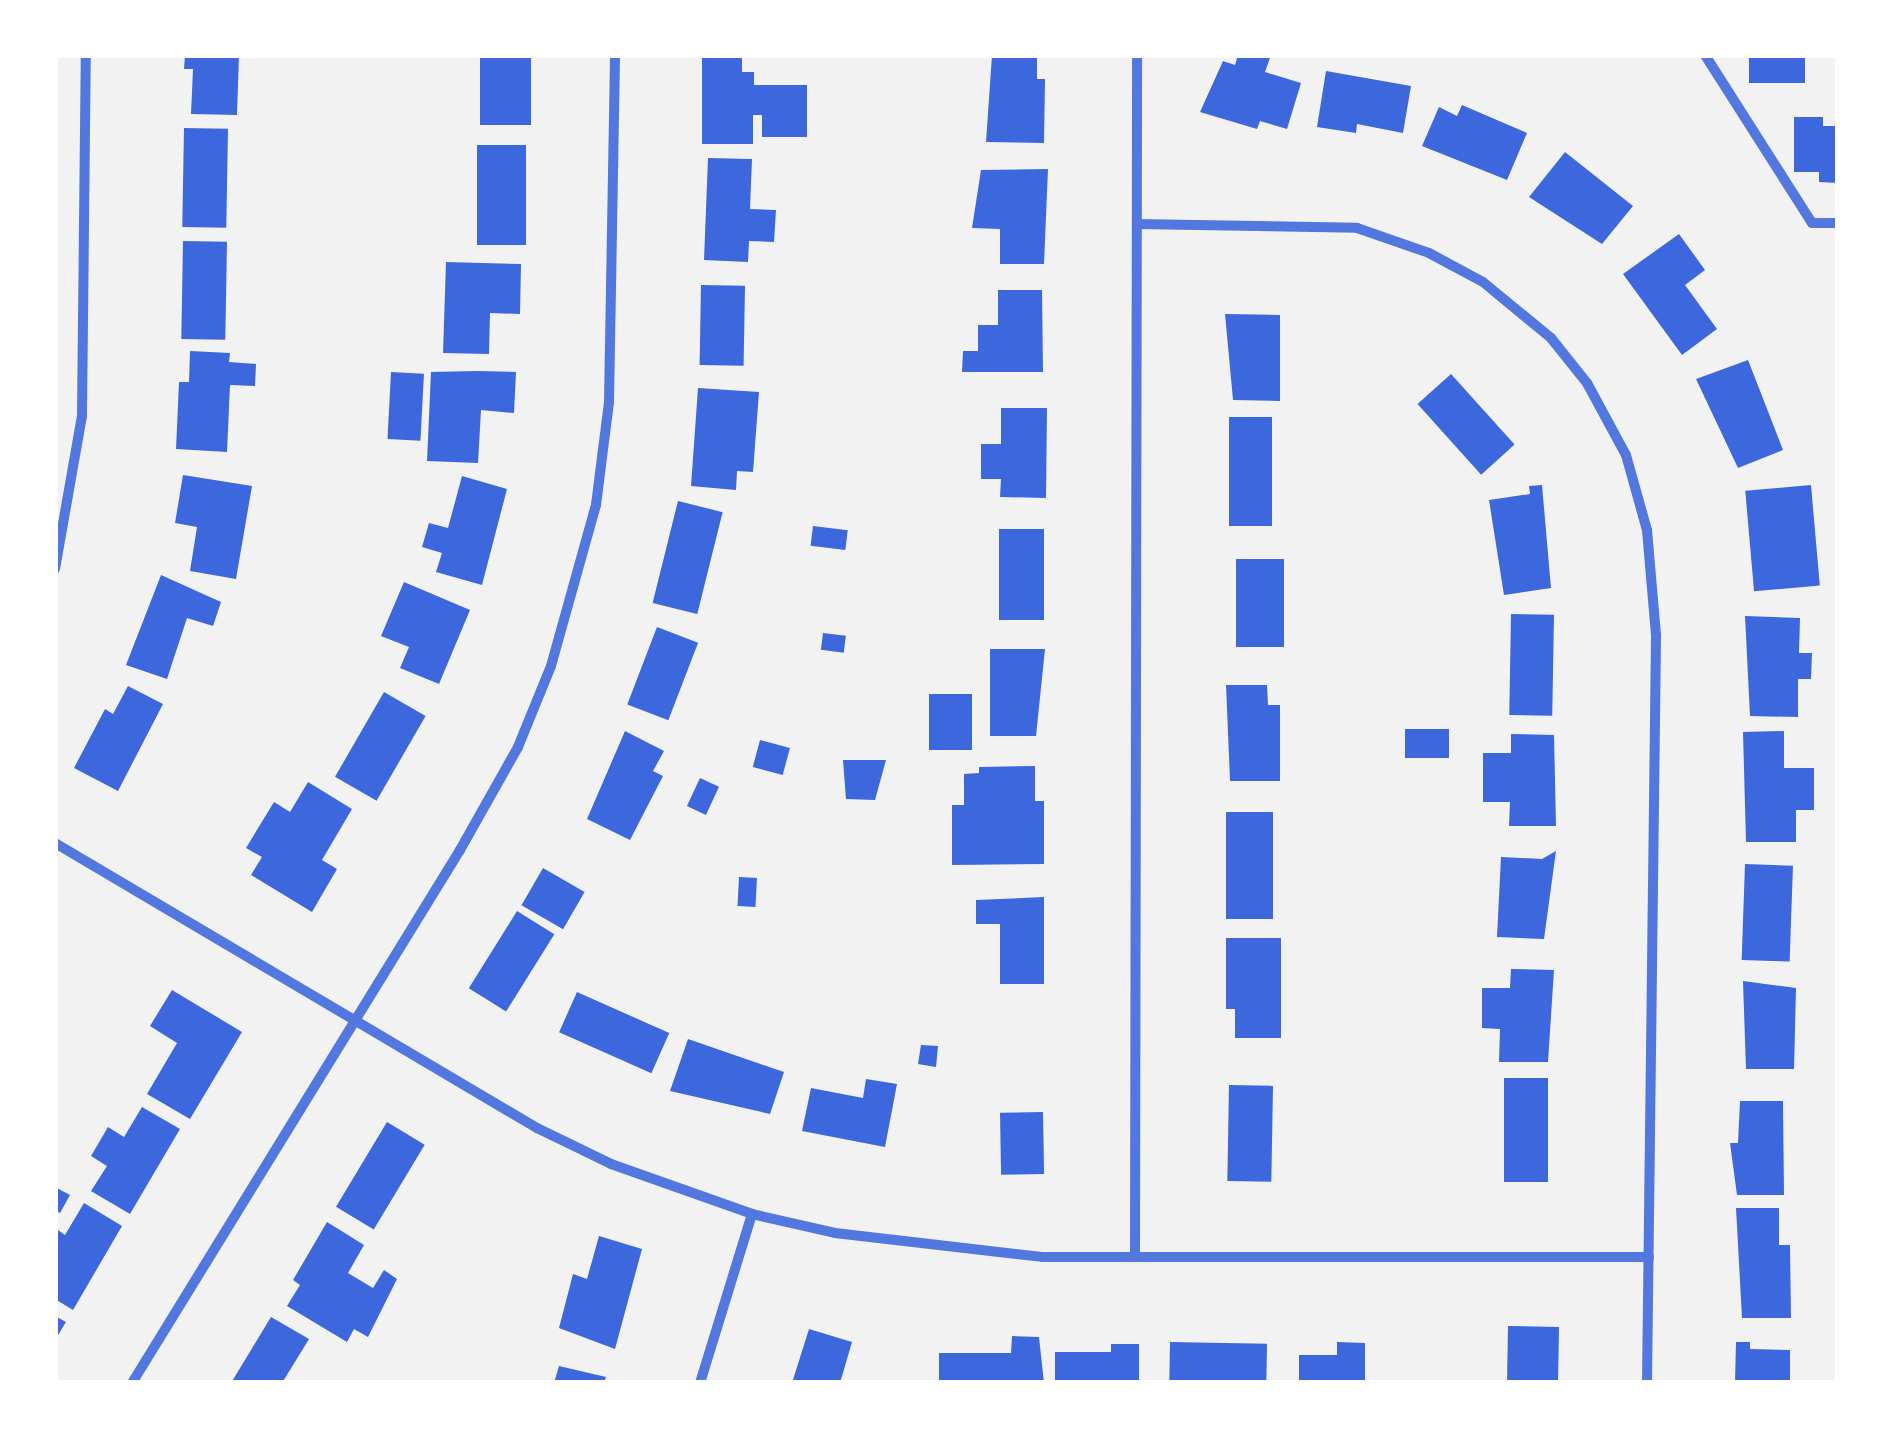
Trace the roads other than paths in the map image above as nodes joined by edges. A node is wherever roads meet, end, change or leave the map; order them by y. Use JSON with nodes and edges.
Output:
{"nodes":[{"id":1,"x":86,"y":55,"type":"edge"},
{"id":2,"x":615,"y":55,"type":"edge"},
{"id":3,"x":1136,"y":55,"type":"edge"},
{"id":4,"x":1706,"y":55,"type":"edge"},
{"id":5,"x":1838,"y":223,"type":"edge"},
{"id":6,"x":1137,"y":224,"type":"junction"},
{"id":7,"x":55,"y":569,"type":"edge"},
{"id":8,"x":55,"y":843,"type":"edge"},
{"id":9,"x":352,"y":1023,"type":"junction"},
{"id":10,"x":752,"y":1214,"type":"junction"},
{"id":11,"x":1135,"y":1255,"type":"junction"},
{"id":12,"x":1648,"y":1257,"type":"junction"},
{"id":13,"x":132,"y":1383,"type":"edge"},
{"id":14,"x":700,"y":1383,"type":"edge"},
{"id":15,"x":1647,"y":1383,"type":"edge"}],
"edges":[{"from":1,"to":7,"type":"street"},
{"from":2,"to":9,"type":"street"},
{"from":3,"to":6,"type":"street"},
{"from":4,"to":5,"type":"street"},
{"from":6,"to":11,"type":"street"},
{"from":6,"to":12,"type":"street"},
{"from":8,"to":9,"type":"street"},
{"from":9,"to":10,"type":"street"},
{"from":9,"to":13,"type":"street"},
{"from":10,"to":11,"type":"street"},
{"from":10,"to":14,"type":"street"},
{"from":11,"to":12,"type":"street"},
{"from":12,"to":15,"type":"street"}]}
